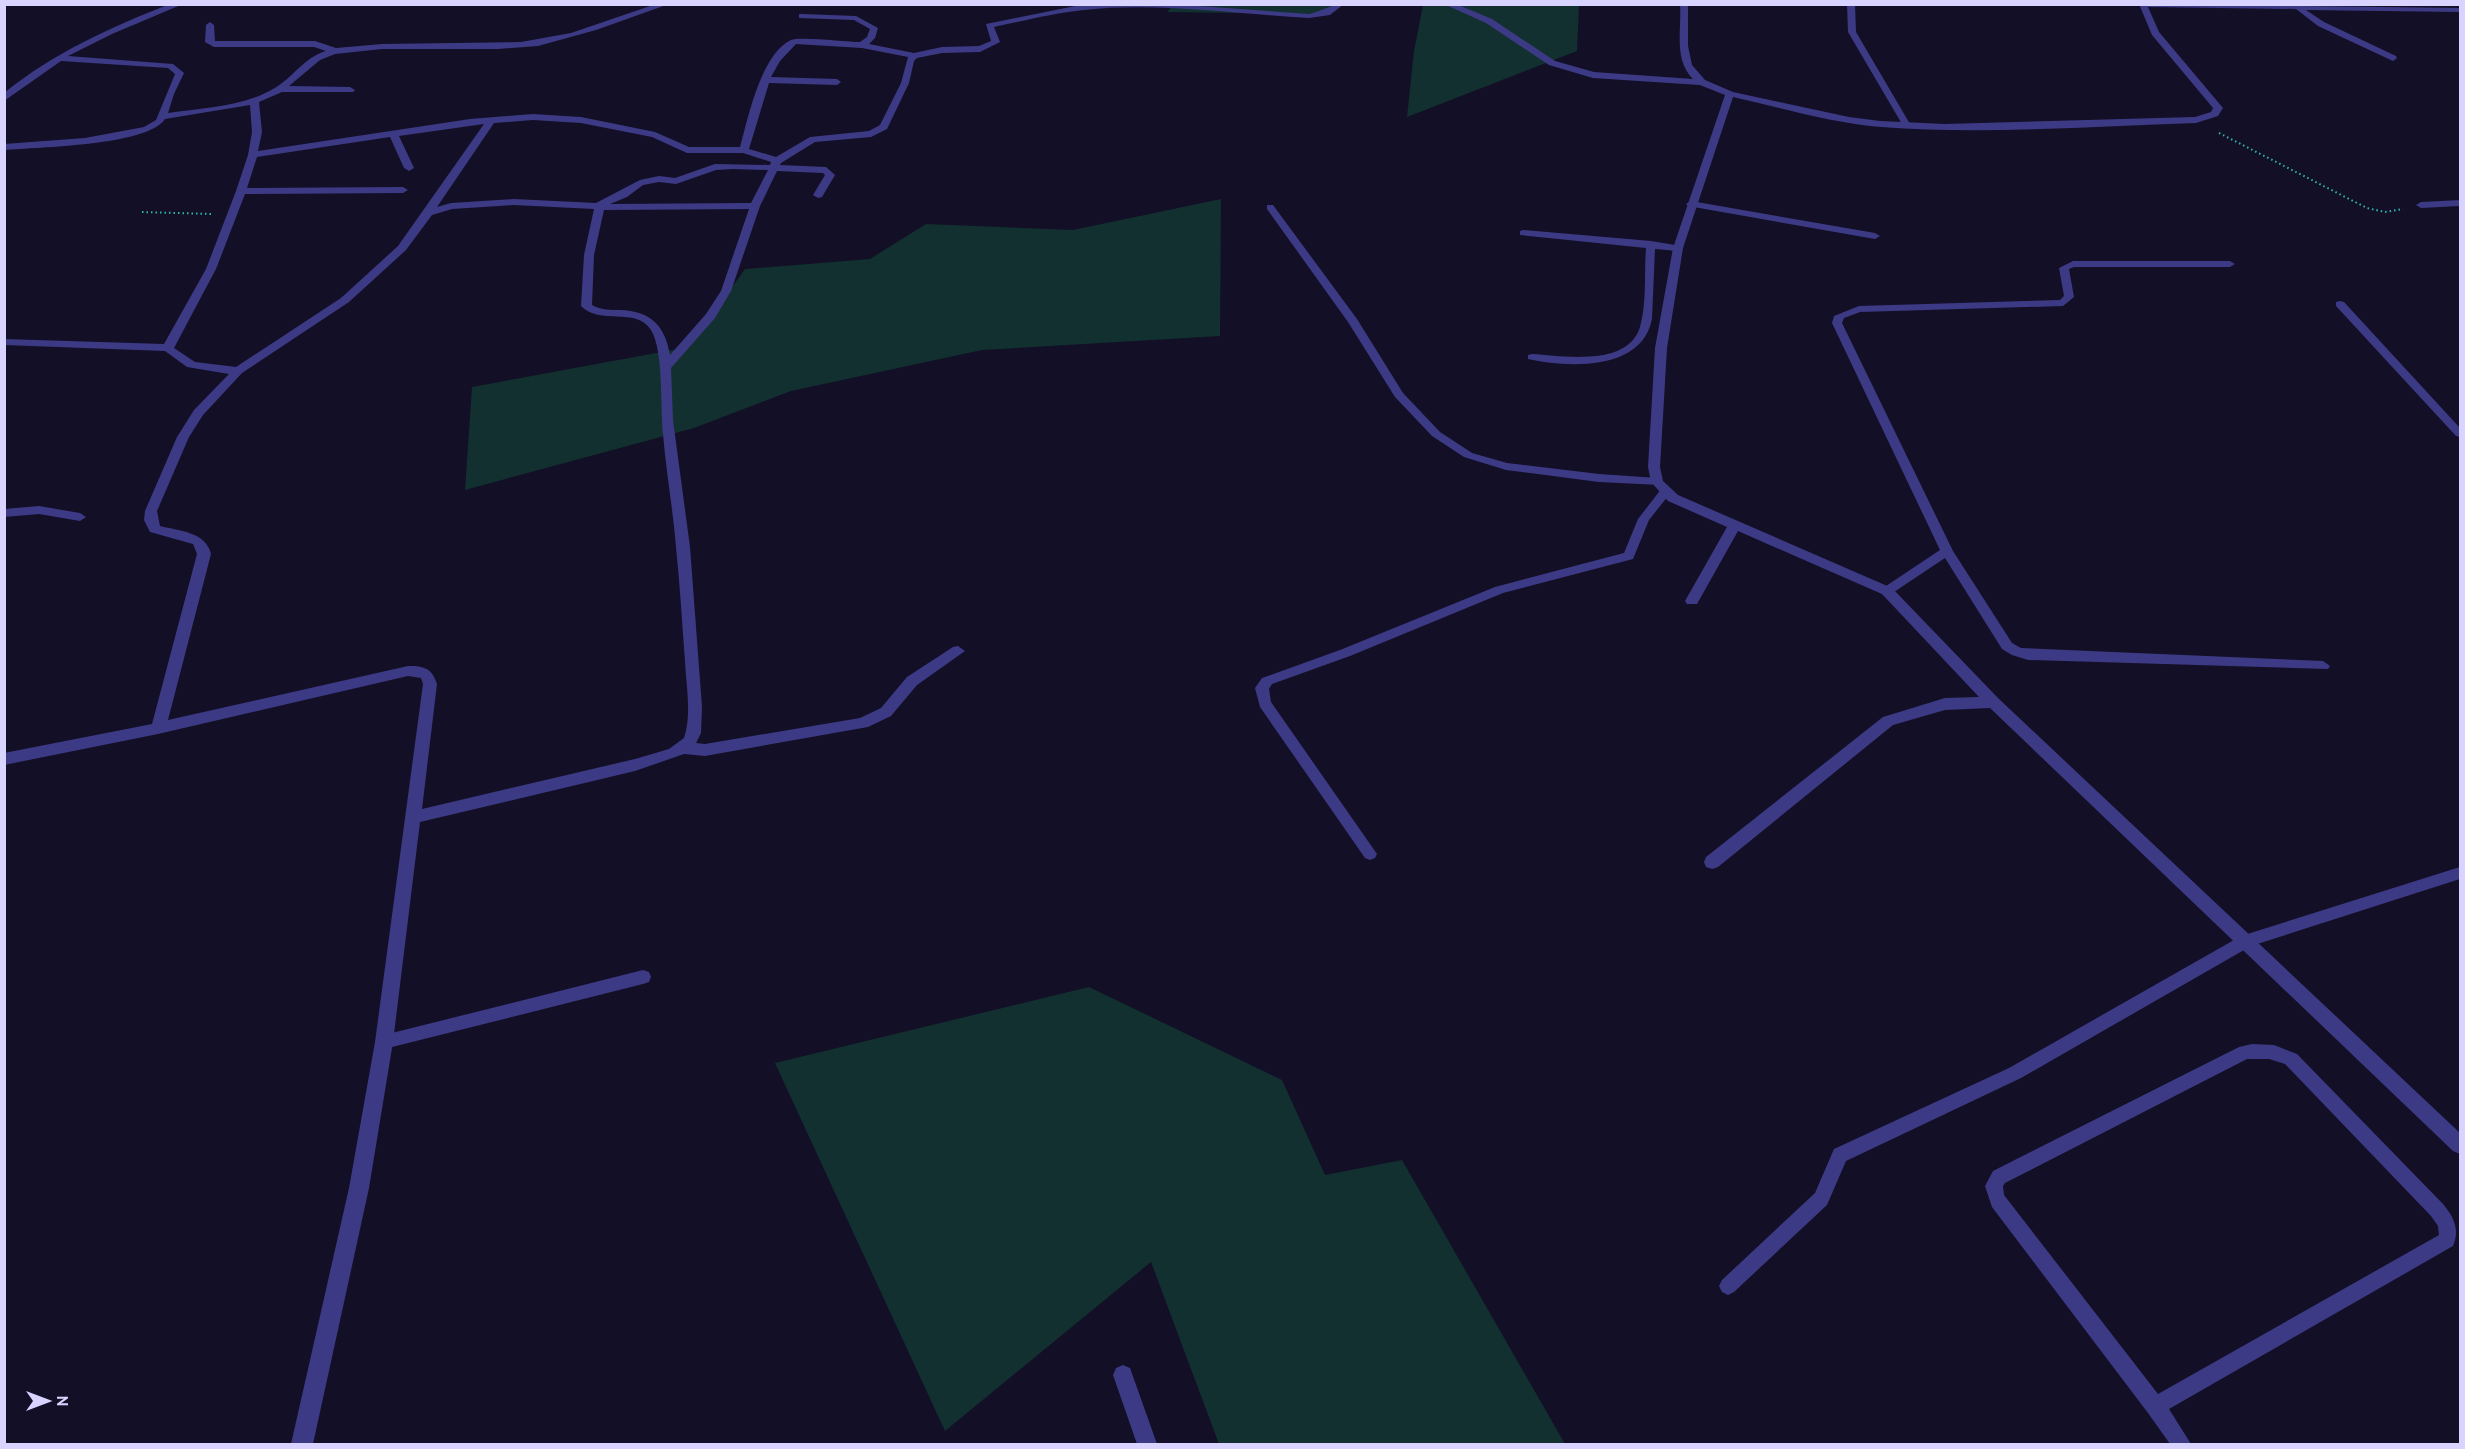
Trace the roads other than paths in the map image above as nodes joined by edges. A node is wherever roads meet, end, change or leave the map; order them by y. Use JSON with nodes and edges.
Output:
{"nodes":[{"id":1,"x":179,"y":4,"type":"edge"},
{"id":2,"x":665,"y":4,"type":"edge"},
{"id":3,"x":1340,"y":4,"type":"edge"},
{"id":4,"x":1448,"y":4,"type":"edge"},
{"id":5,"x":1684,"y":4,"type":"edge"},
{"id":6,"x":1851,"y":4,"type":"edge"},
{"id":7,"x":2144,"y":4,"type":"edge"},
{"id":8,"x":1060,"y":7,"type":"edge"},
{"id":9,"x":2301,"y":9,"type":"junction"},
{"id":10,"x":2438,"y":9,"type":"junction"},
{"id":11,"x":2460,"y":10,"type":"edge"},
{"id":12,"x":802,"y":15,"type":"dead end"},
{"id":13,"x":2460,"y":19,"type":"edge"},
{"id":14,"x":210,"y":25,"type":"dead end"},
{"id":15,"x":862,"y":45,"type":"junction"},
{"id":16,"x":335,"y":51,"type":"junction"},
{"id":17,"x":914,"y":56,"type":"junction"},
{"id":18,"x":56,"y":58,"type":"junction"},
{"id":19,"x":2393,"y":58,"type":"dead end"},
{"id":20,"x":766,"y":80,"type":"junction"},
{"id":21,"x":837,"y":82,"type":"dead end"},
{"id":22,"x":1702,"y":82,"type":"junction"},
{"id":23,"x":281,"y":89,"type":"junction"},
{"id":24,"x":350,"y":90,"type":"dead end"},
{"id":25,"x":1730,"y":94,"type":"junction"},
{"id":26,"x":4,"y":98,"type":"edge"},
{"id":27,"x":254,"y":101,"type":"junction"},
{"id":28,"x":162,"y":117,"type":"junction"},
{"id":29,"x":491,"y":120,"type":"junction"},
{"id":30,"x":1906,"y":124,"type":"junction"},
{"id":31,"x":393,"y":134,"type":"junction"},
{"id":32,"x":4,"y":147,"type":"edge"},
{"id":33,"x":744,"y":150,"type":"junction"},
{"id":34,"x":253,"y":155,"type":"junction"},
{"id":35,"x":775,"y":164,"type":"junction"},
{"id":36,"x":409,"y":168,"type":"dead end"},
{"id":37,"x":402,"y":190,"type":"dead end"},
{"id":38,"x":242,"y":191,"type":"junction"},
{"id":39,"x":818,"y":195,"type":"dead end"},
{"id":40,"x":2460,"y":203,"type":"edge"},
{"id":41,"x":1691,"y":204,"type":"junction"},
{"id":42,"x":600,"y":205,"type":"junction"},
{"id":43,"x":2421,"y":205,"type":"road end"},
{"id":44,"x":755,"y":206,"type":"junction"},
{"id":45,"x":1270,"y":207,"type":"dead end"},
{"id":46,"x":428,"y":213,"type":"junction"},
{"id":47,"x":1523,"y":233,"type":"dead end"},
{"id":48,"x":1875,"y":236,"type":"dead end"},
{"id":49,"x":1651,"y":244,"type":"junction"},
{"id":50,"x":1678,"y":248,"type":"junction"},
{"id":51,"x":2230,"y":264,"type":"dead end"},
{"id":52,"x":2340,"y":304,"type":"dead end"},
{"id":53,"x":4,"y":342,"type":"edge"},
{"id":54,"x":168,"y":348,"type":"junction"},
{"id":55,"x":1532,"y":357,"type":"dead end"},
{"id":56,"x":666,"y":367,"type":"junction"},
{"id":57,"x":238,"y":371,"type":"junction"},
{"id":58,"x":2460,"y":434,"type":"edge"},
{"id":59,"x":1662,"y":487,"type":"junction"},
{"id":60,"x":4,"y":513,"type":"edge"},
{"id":61,"x":80,"y":517,"type":"dead end"},
{"id":62,"x":1734,"y":526,"type":"junction"},
{"id":63,"x":1947,"y":551,"type":"junction"},
{"id":64,"x":1887,"y":591,"type":"junction"},
{"id":65,"x":1692,"y":601,"type":"dead end"},
{"id":66,"x":958,"y":651,"type":"dead end"},
{"id":67,"x":2323,"y":666,"type":"dead end"},
{"id":68,"x":1993,"y":702,"type":"junction"},
{"id":69,"x":158,"y":728,"type":"junction"},
{"id":70,"x":683,"y":748,"type":"junction"},
{"id":71,"x":4,"y":759,"type":"edge"},
{"id":72,"x":413,"y":817,"type":"junction"},
{"id":73,"x":1370,"y":854,"type":"dead end"},
{"id":74,"x":1712,"y":862,"type":"dead end"},
{"id":75,"x":2460,"y":873,"type":"edge"},
{"id":76,"x":2246,"y":941,"type":"junction"},
{"id":77,"x":643,"y":977,"type":"dead end"},
{"id":78,"x":384,"y":1042,"type":"junction"},
{"id":79,"x":2460,"y":1146,"type":"edge"},
{"id":80,"x":1728,"y":1286,"type":"dead end"},
{"id":81,"x":1123,"y":1375,"type":"dead end"},
{"id":82,"x":2155,"y":1406,"type":"junction"},
{"id":83,"x":302,"y":1444,"type":"edge"},
{"id":84,"x":1147,"y":1444,"type":"edge"},
{"id":85,"x":2181,"y":1444,"type":"edge"}],
"edges":[{"from":1,"to":18,"type":"street"},
{"from":2,"to":16,"type":"street"},
{"from":3,"to":8,"type":"street"},
{"from":4,"to":22,"type":"street"},
{"from":5,"to":22,"type":"street"},
{"from":6,"to":30,"type":"lane"},
{"from":7,"to":9,"type":"street"},
{"from":7,"to":30,"type":"street"},
{"from":8,"to":17,"type":"street"},
{"from":9,"to":10,"type":"street"},
{"from":9,"to":19,"type":"street"},
{"from":10,"to":11,"type":"street"},
{"from":10,"to":13,"type":"street"},
{"from":12,"to":15,"type":"street"},
{"from":14,"to":16,"type":"street"},
{"from":15,"to":17,"type":"street"},
{"from":15,"to":20,"type":"street"},
{"from":16,"to":23,"type":"street"},
{"from":17,"to":35,"type":"street"},
{"from":18,"to":26,"type":"street"},
{"from":18,"to":28,"type":"street"},
{"from":20,"to":21,"type":"street"},
{"from":20,"to":33,"type":"street"},
{"from":22,"to":25,"type":"street"},
{"from":23,"to":24,"type":"street"},
{"from":23,"to":27,"type":"street"},
{"from":25,"to":30,"type":"street"},
{"from":25,"to":41,"type":"street"},
{"from":27,"to":28,"type":"street"},
{"from":27,"to":34,"type":"street"},
{"from":28,"to":32,"type":"street"},
{"from":29,"to":31,"type":"street"},
{"from":29,"to":33,"type":"street"},
{"from":29,"to":46,"type":"street"},
{"from":31,"to":34,"type":"street"},
{"from":31,"to":36,"type":"street"},
{"from":33,"to":35,"type":"street"},
{"from":34,"to":38,"type":"street"},
{"from":35,"to":39,"type":"street"},
{"from":35,"to":42,"type":"street"},
{"from":35,"to":44,"type":"street"},
{"from":37,"to":38,"type":"street"},
{"from":38,"to":54,"type":"street"},
{"from":40,"to":43,"type":"street"},
{"from":41,"to":48,"type":"lane"},
{"from":41,"to":50,"type":"street"},
{"from":42,"to":44,"type":"street"},
{"from":42,"to":46,"type":"street"},
{"from":42,"to":56,"type":"street"},
{"from":44,"to":56,"type":"street"},
{"from":45,"to":59,"type":"lane"},
{"from":46,"to":57,"type":"street"},
{"from":47,"to":49,"type":"lane"},
{"from":49,"to":50,"type":"lane"},
{"from":49,"to":55,"type":"lane"},
{"from":50,"to":59,"type":"street"},
{"from":51,"to":63,"type":"lane"},
{"from":52,"to":58,"type":"lane"},
{"from":53,"to":54,"type":"street"},
{"from":54,"to":57,"type":"street"},
{"from":56,"to":70,"type":"street"},
{"from":57,"to":69,"type":"street"},
{"from":59,"to":62,"type":"street"},
{"from":59,"to":73,"type":"lane"},
{"from":60,"to":61,"type":"lane"},
{"from":62,"to":64,"type":"street"},
{"from":62,"to":65,"type":"street"},
{"from":63,"to":64,"type":"lane"},
{"from":63,"to":67,"type":"lane"},
{"from":64,"to":68,"type":"street"},
{"from":66,"to":70,"type":"street"},
{"from":68,"to":74,"type":"street"},
{"from":68,"to":76,"type":"street"},
{"from":69,"to":71,"type":"street"},
{"from":69,"to":72,"type":"street"},
{"from":70,"to":72,"type":"street"},
{"from":72,"to":78,"type":"street"},
{"from":75,"to":76,"type":"lane"},
{"from":76,"to":79,"type":"street"},
{"from":76,"to":80,"type":"lane"},
{"from":77,"to":78,"type":"lane"},
{"from":78,"to":83,"type":"street"},
{"from":81,"to":84,"type":"lane"},
{"from":82,"to":82,"type":"lane"},
{"from":82,"to":85,"type":"lane"}]}
